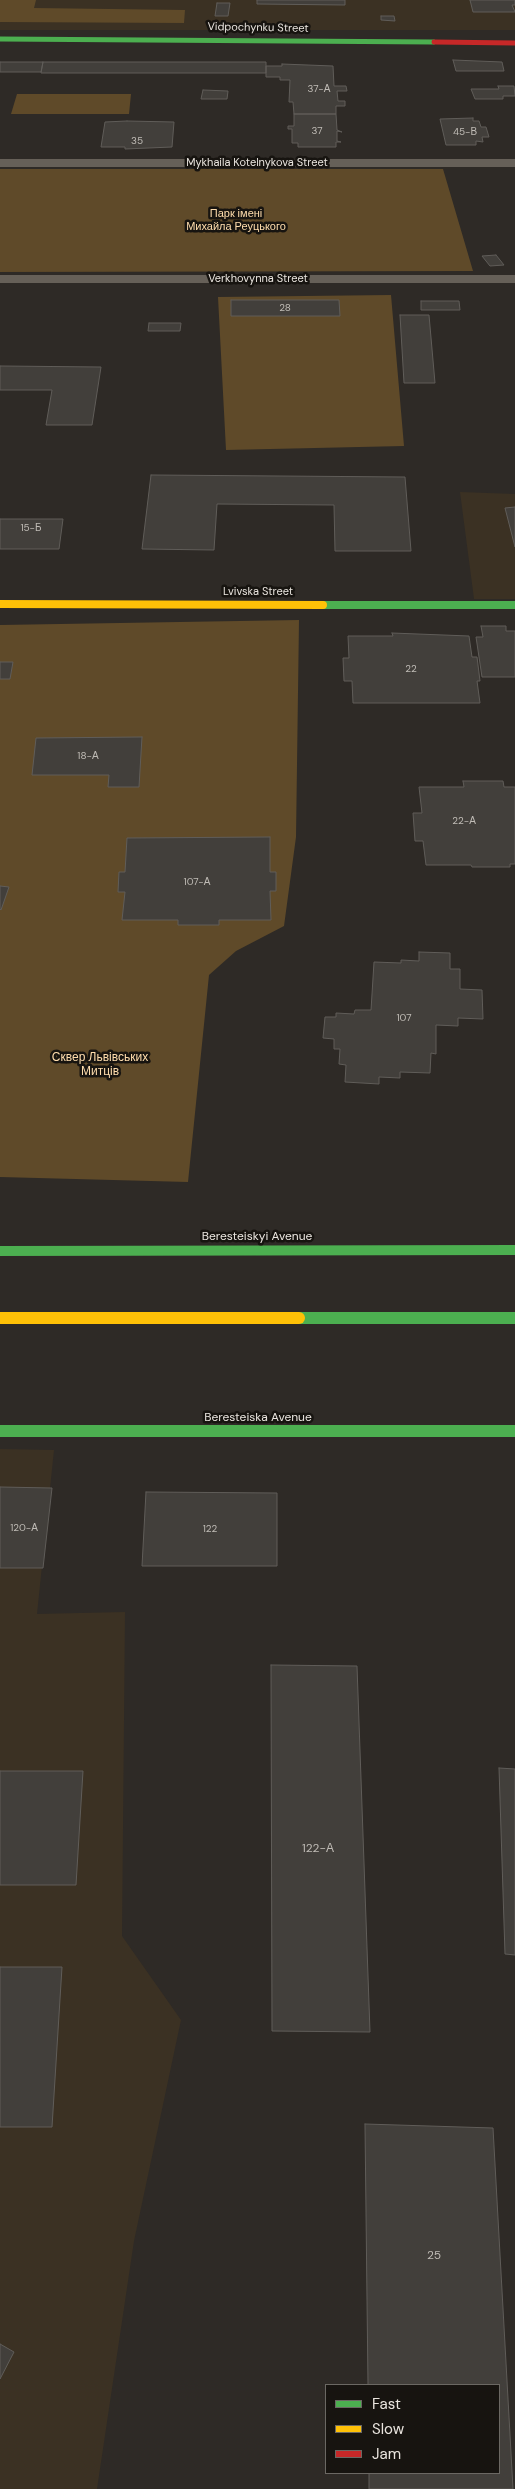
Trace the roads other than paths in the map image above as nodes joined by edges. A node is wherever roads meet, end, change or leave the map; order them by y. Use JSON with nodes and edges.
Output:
{"nodes":[{"id":1,"x":0,"y":39,"type":"edge"},
{"id":2,"x":515,"y":43,"type":"edge"},
{"id":3,"x":0,"y":163,"type":"edge"},
{"id":4,"x":515,"y":163,"type":"edge"},
{"id":5,"x":0,"y":279,"type":"edge"},
{"id":6,"x":515,"y":279,"type":"edge"},
{"id":7,"x":0,"y":604,"type":"edge"},
{"id":8,"x":515,"y":605,"type":"edge"},
{"id":9,"x":515,"y":1250,"type":"edge"},
{"id":10,"x":0,"y":1251,"type":"edge"},
{"id":11,"x":0,"y":1318,"type":"edge"},
{"id":12,"x":515,"y":1318,"type":"edge"},
{"id":13,"x":0,"y":1431,"type":"edge"},
{"id":14,"x":515,"y":1431,"type":"edge"}],
"edges":[{"from":1,"to":2,"type":"street","name":"Vidpochynku Street"},
{"from":3,"to":4,"type":"street","name":"Mykhaila Kotelnykova Street"},
{"from":5,"to":6,"type":"street","name":"Verkhovynna Street"},
{"from":7,"to":8,"type":"street","name":"Lvivska Street"},
{"from":9,"to":10,"type":"street","name":"Beresteiskyi Avenue"},
{"from":11,"to":12,"type":"street"},
{"from":13,"to":14,"type":"street","name":"Beresteiska Avenue"}]}
